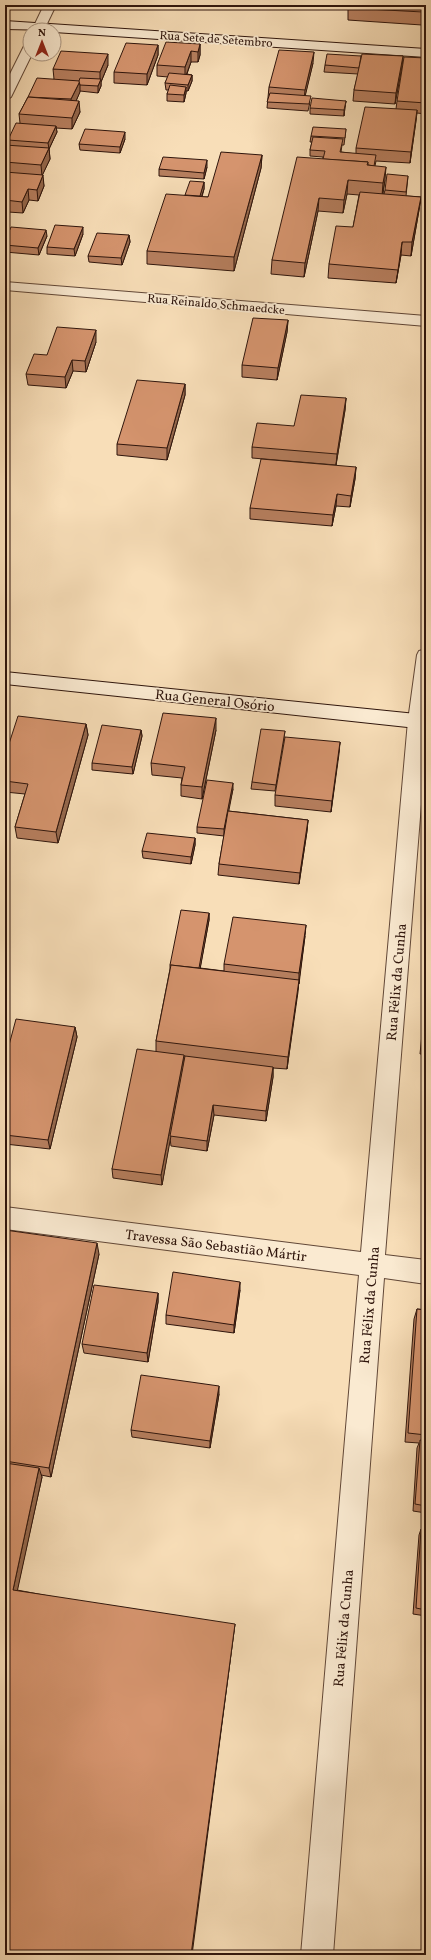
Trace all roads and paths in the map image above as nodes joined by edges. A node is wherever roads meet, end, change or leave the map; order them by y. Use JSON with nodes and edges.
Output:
{"nodes":[{"id":1,"x":50,"y":5,"type":"edge"},
{"id":2,"x":41,"y":22,"type":"edge"},
{"id":3,"x":5,"y":25,"type":"edge"},
{"id":4,"x":22,"y":27,"type":"edge"},
{"id":5,"x":62,"y":30,"type":"edge"},
{"id":6,"x":426,"y":53,"type":"edge"},
{"id":7,"x":22,"y":62,"type":"edge"},
{"id":8,"x":5,"y":97,"type":"edge"},
{"id":9,"x":5,"y":286,"type":"edge"},
{"id":10,"x":426,"y":321,"type":"edge"},
{"id":11,"x":426,"y":655,"type":"edge"},
{"id":12,"x":5,"y":678,"type":"edge"},
{"id":13,"x":422,"y":721,"type":"edge"},
{"id":14,"x":5,"y":1218,"type":"edge"},
{"id":15,"x":372,"y":1265,"type":"junction"},
{"id":16,"x":426,"y":1272,"type":"edge"},
{"id":17,"x":316,"y":1955,"type":"edge"}],
"edges":[{"from":1,"to":2,"type":"street"},
{"from":3,"to":4,"type":"street","name":"Rua Sete de Setembro"},
{"from":5,"to":6,"type":"street","name":"Rua Sete de Setembro"},
{"from":7,"to":8,"type":"street"},
{"from":9,"to":10,"type":"street","name":"Rua Reinaldo Schmaedcke"},
{"from":11,"to":13,"type":"street","name":"Rua Félix da Cunha"},
{"from":12,"to":13,"type":"street","name":"Rua General Osório"},
{"from":13,"to":15,"type":"street","name":"Rua Félix da Cunha"},
{"from":14,"to":15,"type":"street","name":"Travessa São Sebastião Mártir"},
{"from":15,"to":16,"type":"street","name":"Travessa São Sebastião Mártir"},
{"from":15,"to":17,"type":"street","name":"Rua Félix da Cunha"}]}
